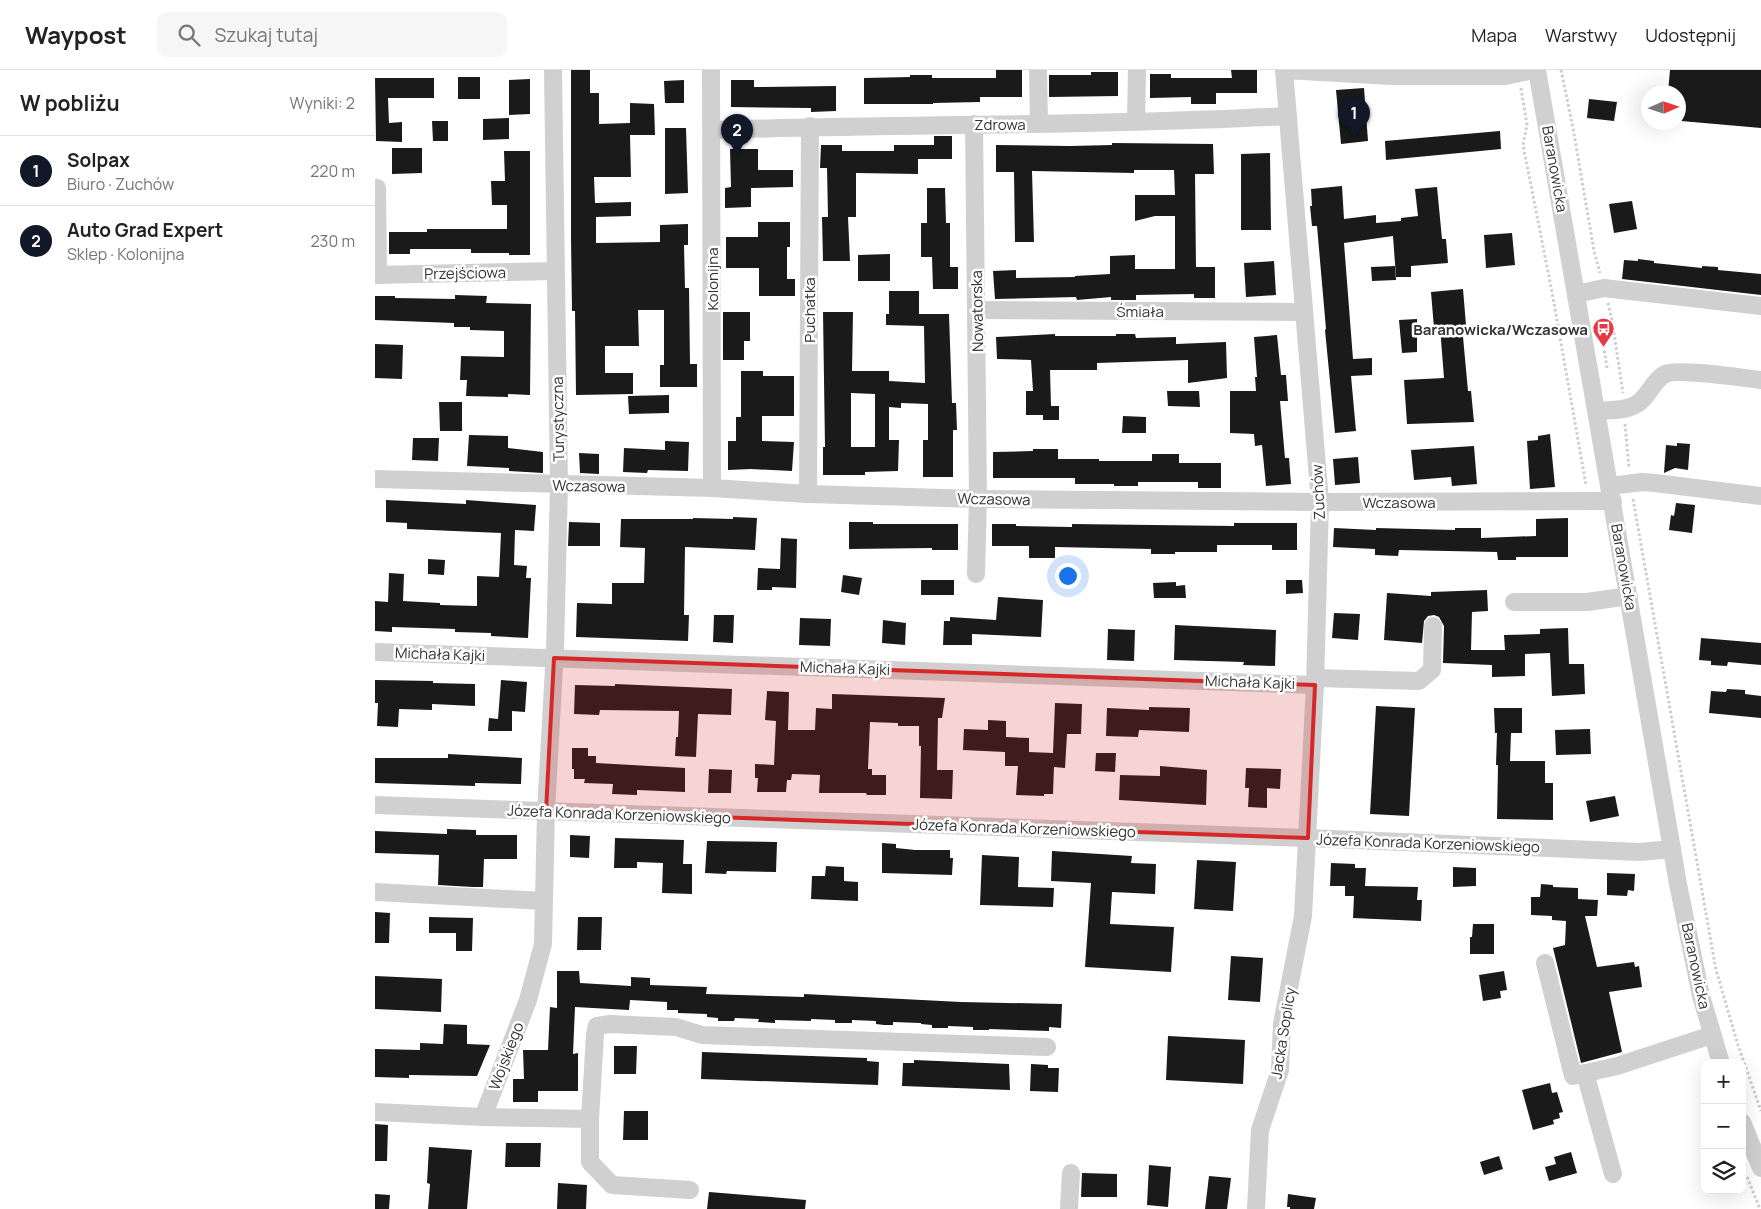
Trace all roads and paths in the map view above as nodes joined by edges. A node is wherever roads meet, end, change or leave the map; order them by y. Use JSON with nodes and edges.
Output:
{"nodes":[{"id":1,"x":553,"y":70,"type":"edge"},
{"id":2,"x":711,"y":70,"type":"edge"},
{"id":3,"x":1038,"y":70,"type":"edge"},
{"id":4,"x":1137,"y":70,"type":"edge"},
{"id":5,"x":1284,"y":70,"type":"edge"},
{"id":6,"x":1561,"y":70,"type":"edge"},
{"id":7,"x":1530,"y":71,"type":"edge"},
{"id":8,"x":1288,"y":116,"type":"junction"},
{"id":9,"x":1136,"y":121,"type":"junction"},
{"id":10,"x":974,"y":124,"type":"junction"},
{"id":11,"x":1039,"y":124,"type":"junction"},
{"id":12,"x":810,"y":126,"type":"junction"},
{"id":13,"x":712,"y":130,"type":"junction"},
{"id":14,"x":377,"y":188,"type":"dead end"},
{"id":15,"x":555,"y":271,"type":"junction"},
{"id":16,"x":376,"y":275,"type":"edge"},
{"id":17,"x":1604,"y":288,"type":"junction"},
{"id":18,"x":1576,"y":294,"type":"junction"},
{"id":19,"x":1761,"y":306,"type":"edge"},
{"id":20,"x":977,"y":310,"type":"junction"},
{"id":21,"x":1303,"y":312,"type":"junction"},
{"id":22,"x":1613,"y":326,"type":"junction"},
{"id":23,"x":1608,"y":376,"type":"dead end"},
{"id":24,"x":1761,"y":380,"type":"edge"},
{"id":25,"x":1624,"y":408,"type":"junction"},
{"id":26,"x":1597,"y":411,"type":"junction"},
{"id":27,"x":375,"y":480,"type":"edge"},
{"id":28,"x":1630,"y":483,"type":"junction"},
{"id":29,"x":559,"y":485,"type":"junction"},
{"id":30,"x":712,"y":488,"type":"junction"},
{"id":31,"x":1612,"y":493,"type":"junction"},
{"id":32,"x":808,"y":494,"type":"junction"},
{"id":33,"x":1761,"y":496,"type":"edge"},
{"id":34,"x":978,"y":499,"type":"junction"},
{"id":35,"x":1589,"y":501,"type":"junction"},
{"id":36,"x":1320,"y":502,"type":"junction"},
{"id":37,"x":976,"y":574,"type":"dead end"},
{"id":38,"x":1629,"y":596,"type":"junction"},
{"id":39,"x":1514,"y":602,"type":"dead end"},
{"id":40,"x":1433,"y":626,"type":"dead end"},
{"id":41,"x":375,"y":652,"type":"edge"},
{"id":42,"x":554,"y":658,"type":"junction"},
{"id":43,"x":1315,"y":681,"type":"junction"},
{"id":44,"x":375,"y":805,"type":"edge"},
{"id":45,"x":546,"y":811,"type":"junction"},
{"id":46,"x":1308,"y":838,"type":"junction"},
{"id":47,"x":1672,"y":849,"type":"junction"},
{"id":48,"x":375,"y":892,"type":"edge"},
{"id":49,"x":544,"y":895,"type":"junction"},
{"id":50,"x":1303,"y":916,"type":"joint"},
{"id":51,"x":1545,"y":963,"type":"dead end"},
{"id":52,"x":1713,"y":1035,"type":"junction"},
{"id":53,"x":1047,"y":1047,"type":"dead end"},
{"id":54,"x":1720,"y":1059,"type":"edge"},
{"id":55,"x":1585,"y":1073,"type":"junction"},
{"id":56,"x":1761,"y":1111,"type":"edge"},
{"id":57,"x":375,"y":1112,"type":"edge"},
{"id":58,"x":483,"y":1118,"type":"junction"},
{"id":59,"x":590,"y":1119,"type":"junction"},
{"id":60,"x":1746,"y":1140,"type":"edge"},
{"id":61,"x":1753,"y":1172,"type":"edge"},
{"id":62,"x":1071,"y":1173,"type":"dead end"},
{"id":63,"x":1613,"y":1174,"type":"dead end"},
{"id":64,"x":690,"y":1190,"type":"dead end"},
{"id":65,"x":1069,"y":1209,"type":"edge"},
{"id":66,"x":1256,"y":1209,"type":"edge"},
{"id":67,"x":1760,"y":1209,"type":"edge"}],
"edges":[{"from":1,"to":15,"type":"street","name":"Turystyczna"},
{"from":2,"to":13,"type":"street","name":"Kolonijna"},
{"from":3,"to":11,"type":"street"},
{"from":4,"to":9,"type":"street"},
{"from":5,"to":7,"type":"street"},
{"from":5,"to":8,"type":"street","name":"Zuchów"},
{"from":6,"to":17,"type":"path"},
{"from":7,"to":18,"type":"street","name":"Baranowicka"},
{"from":7,"to":35,"type":"path"},
{"from":8,"to":9,"type":"street","name":"Zdrowa"},
{"from":8,"to":21,"type":"street","name":"Zuchów"},
{"from":9,"to":11,"type":"street","name":"Zdrowa"},
{"from":10,"to":11,"type":"street","name":"Zdrowa"},
{"from":10,"to":12,"type":"street","name":"Zdrowa"},
{"from":10,"to":20,"type":"street","name":"Nowatorska"},
{"from":12,"to":13,"type":"street","name":"Zdrowa"},
{"from":12,"to":32,"type":"street","name":"Puchatka"},
{"from":13,"to":30,"type":"street","name":"Kolonijna"},
{"from":14,"to":16,"type":"street"},
{"from":15,"to":16,"type":"street","name":"Przejściowa"},
{"from":15,"to":29,"type":"street","name":"Turystyczna"},
{"from":17,"to":18,"type":"street"},
{"from":17,"to":19,"type":"street"},
{"from":17,"to":22,"type":"path"},
{"from":18,"to":26,"type":"street","name":"Baranowicka"},
{"from":20,"to":21,"type":"street","name":"Śmiała"},
{"from":20,"to":34,"type":"street","name":"Nowatorska"},
{"from":21,"to":36,"type":"street","name":"Zuchów"},
{"from":22,"to":23,"type":"path"},
{"from":22,"to":25,"type":"path"},
{"from":24,"to":25,"type":"street"},
{"from":25,"to":26,"type":"street"},
{"from":25,"to":28,"type":"path"},
{"from":26,"to":31,"type":"street","name":"Baranowicka"},
{"from":27,"to":29,"type":"street","name":"Wczasowa"},
{"from":28,"to":31,"type":"street","name":"Wczasowa"},
{"from":28,"to":33,"type":"street","name":"Wczasowa"},
{"from":28,"to":56,"type":"path"},
{"from":29,"to":30,"type":"street","name":"Wczasowa"},
{"from":29,"to":42,"type":"street","name":"Turystyczna"},
{"from":30,"to":32,"type":"street","name":"Wczasowa"},
{"from":31,"to":35,"type":"street","name":"Wczasowa"},
{"from":31,"to":38,"type":"street","name":"Baranowicka"},
{"from":32,"to":34,"type":"street","name":"Wczasowa"},
{"from":34,"to":36,"type":"street","name":"Wczasowa"},
{"from":34,"to":37,"type":"street","name":"Nowatorska"},
{"from":35,"to":36,"type":"street","name":"Wczasowa"},
{"from":36,"to":43,"type":"street","name":"Zuchów"},
{"from":38,"to":39,"type":"street"},
{"from":38,"to":47,"type":"street","name":"Baranowicka"},
{"from":40,"to":43,"type":"street","name":"Michała Kajki"},
{"from":41,"to":42,"type":"street","name":"Michała Kajki"},
{"from":42,"to":43,"type":"street","name":"Michała Kajki"},
{"from":42,"to":45,"type":"street","name":"Turystyczna"},
{"from":43,"to":46,"type":"street","name":"Zuchów"},
{"from":44,"to":45,"type":"street","name":"Józefa Konrada Korzeniowskiego"},
{"from":45,"to":46,"type":"street","name":"Józefa Konrada Korzeniowskiego"},
{"from":45,"to":49,"type":"street","name":"Turystyczna"},
{"from":46,"to":47,"type":"street","name":"Józefa Konrada Korzeniowskiego"},
{"from":46,"to":50,"type":"street","name":"Zuchów"},
{"from":47,"to":52,"type":"street","name":"Baranowicka"},
{"from":48,"to":49,"type":"street"},
{"from":49,"to":58,"type":"street","name":"Wojskiego"},
{"from":50,"to":66,"type":"street","name":"Jacka Soplicy"},
{"from":51,"to":55,"type":"street"},
{"from":52,"to":54,"type":"street","name":"Baranowicka"},
{"from":52,"to":55,"type":"street"},
{"from":53,"to":59,"type":"street"},
{"from":55,"to":63,"type":"street"},
{"from":57,"to":58,"type":"street"},
{"from":58,"to":59,"type":"street"},
{"from":59,"to":64,"type":"street"},
{"from":60,"to":61,"type":"street"},
{"from":61,"to":67,"type":"path"},
{"from":62,"to":65,"type":"street"}]}
